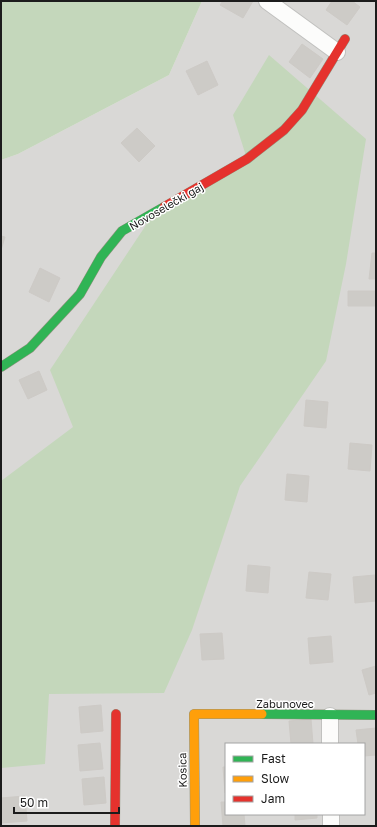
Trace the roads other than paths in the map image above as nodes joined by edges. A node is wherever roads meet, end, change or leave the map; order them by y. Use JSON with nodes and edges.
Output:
{"nodes":[{"id":1,"x":267,"y":1,"type":"edge"},
{"id":2,"x":341,"y":46,"type":"joint"},
{"id":3,"x":1,"y":367,"type":"edge"},
{"id":4,"x":116,"y":714,"type":"dead end"},
{"id":5,"x":194,"y":714,"type":"joint"},
{"id":6,"x":376,"y":715,"type":"edge"},
{"id":7,"x":330,"y":716,"type":"junction"},
{"id":8,"x":330,"y":743,"type":"edge"},
{"id":9,"x":331,"y":815,"type":"edge"},
{"id":10,"x":115,"y":826,"type":"edge"},
{"id":11,"x":195,"y":826,"type":"edge"},
{"id":12,"x":331,"y":826,"type":"edge"}],
"edges":[{"from":1,"to":2,"type":"street","name":"Novoselečki gaj"},
{"from":2,"to":3,"type":"street","name":"Novoselečki gaj"},
{"from":4,"to":10,"type":"street"},
{"from":5,"to":7,"type":"street","name":"Zabunovec"},
{"from":5,"to":11,"type":"street","name":"Kosica"},
{"from":6,"to":7,"type":"street","name":"Zabunovec"},
{"from":7,"to":8,"type":"street"},
{"from":9,"to":12,"type":"street"}]}
